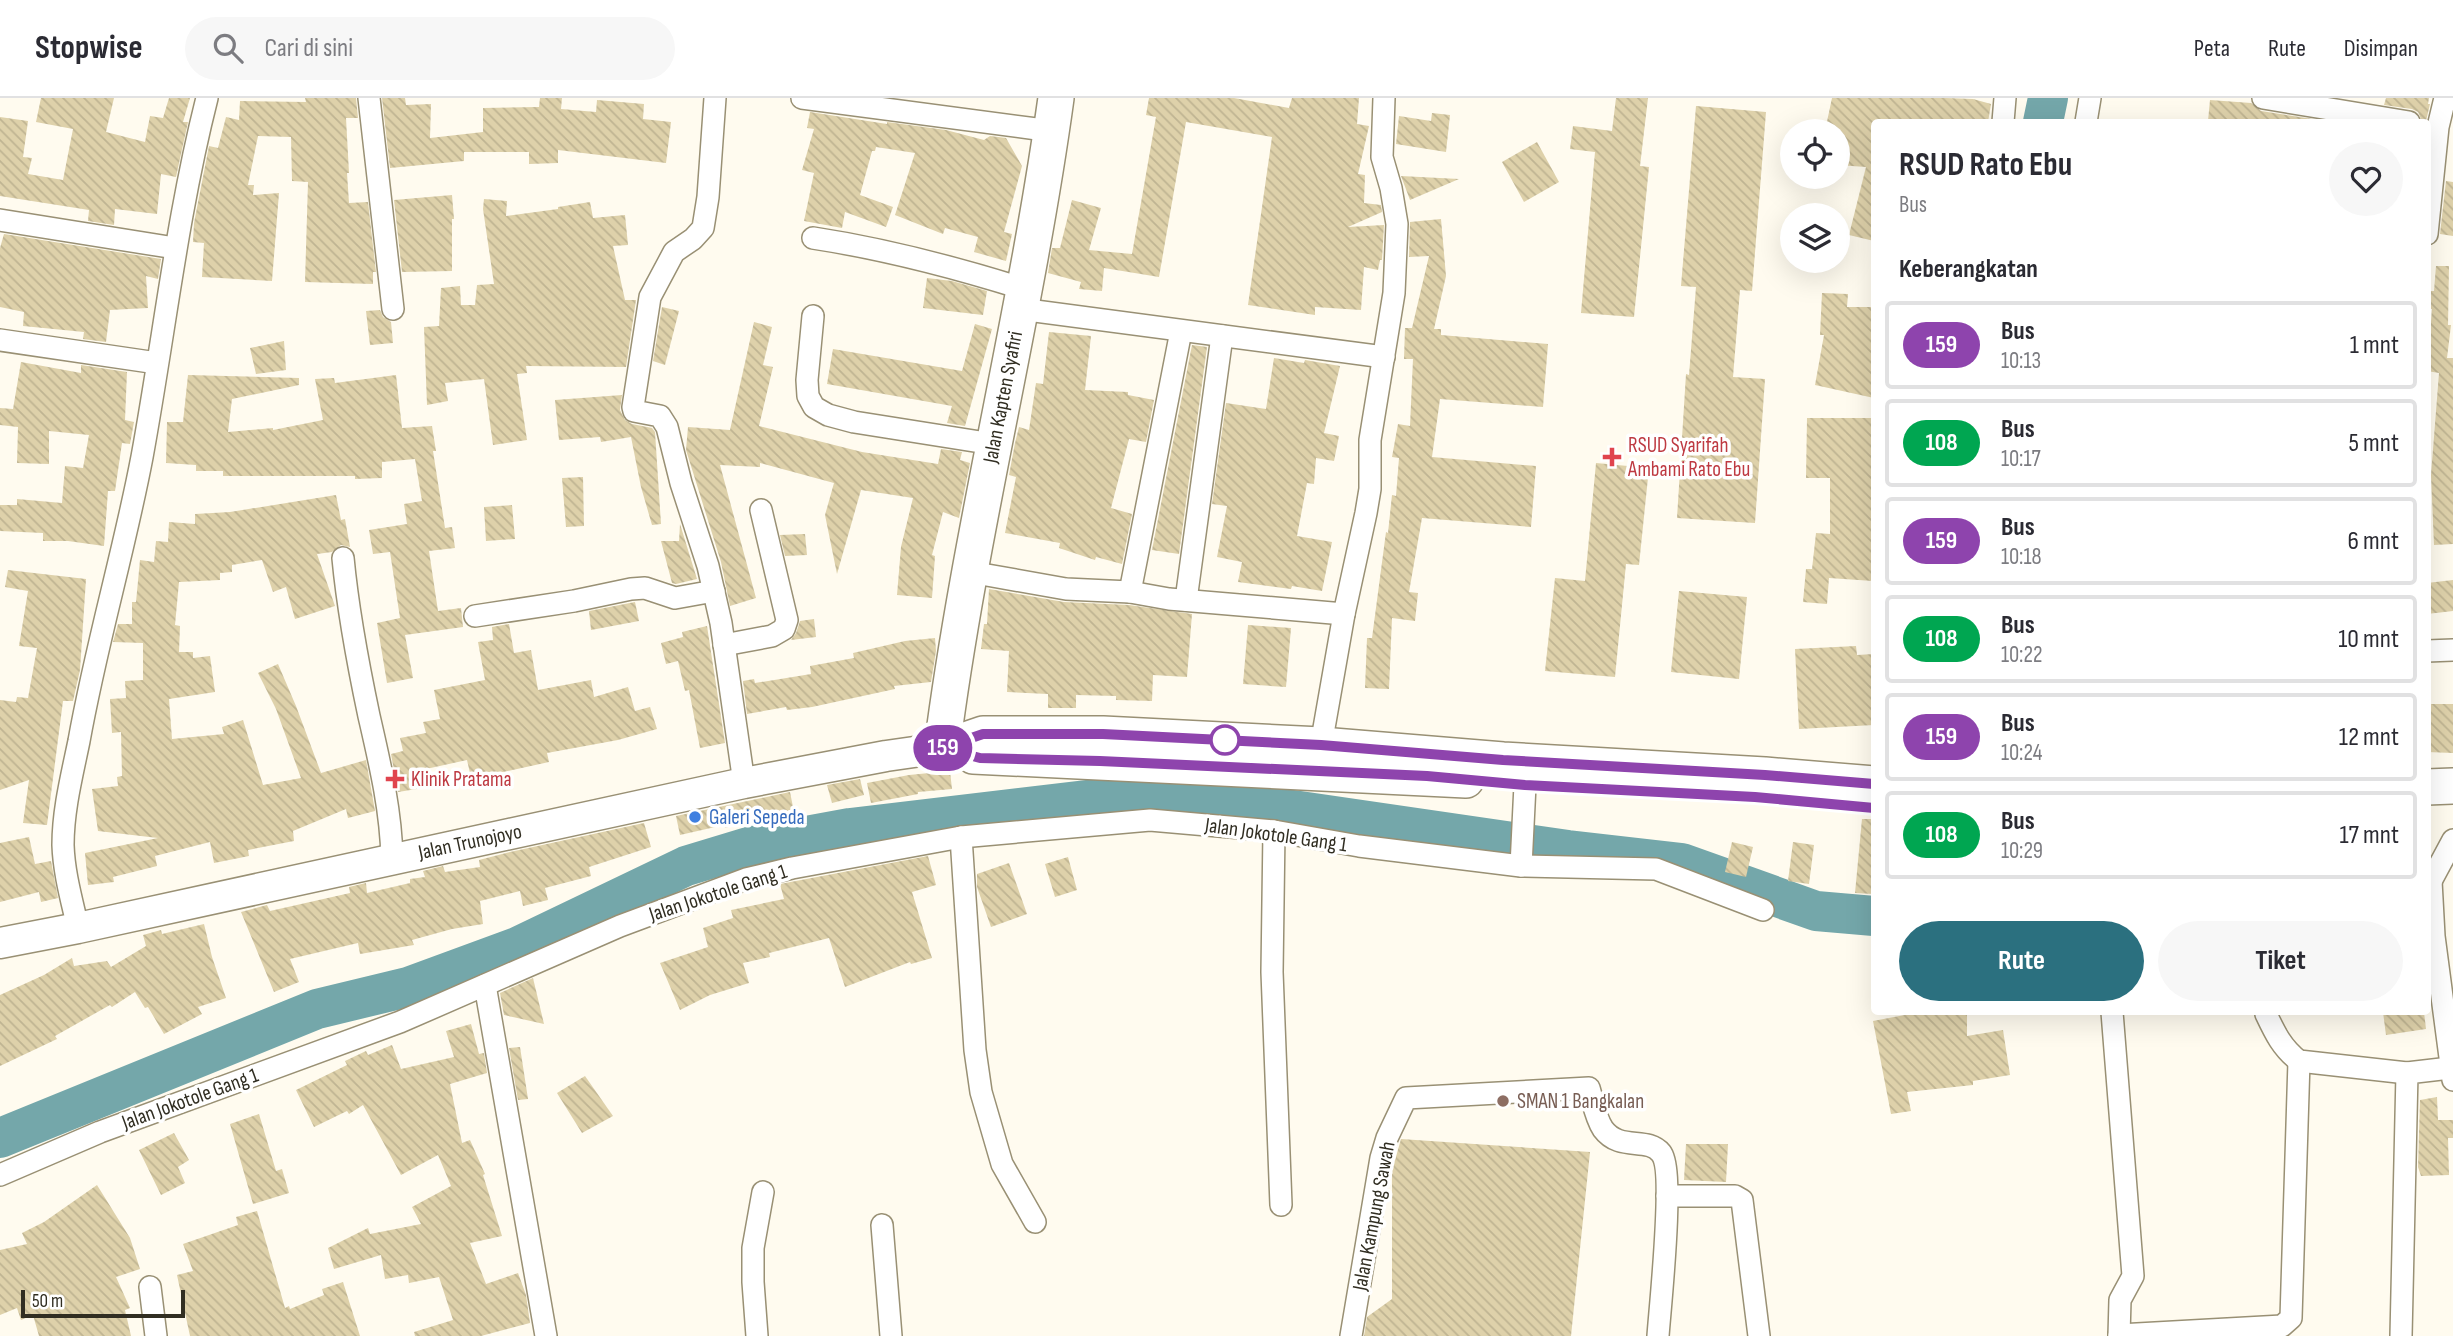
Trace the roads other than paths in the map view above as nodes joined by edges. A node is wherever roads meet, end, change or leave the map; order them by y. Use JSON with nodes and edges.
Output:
{"nodes":[{"id":1,"x":207,"y":98,"type":"edge"},
{"id":2,"x":369,"y":98,"type":"edge"},
{"id":3,"x":715,"y":98,"type":"edge"},
{"id":4,"x":802,"y":98,"type":"edge"},
{"id":5,"x":1384,"y":98,"type":"edge"},
{"id":6,"x":2005,"y":98,"type":"edge"},
{"id":7,"x":2090,"y":98,"type":"edge"},
{"id":8,"x":2263,"y":98,"type":"edge"},
{"id":9,"x":2445,"y":98,"type":"edge"},
{"id":10,"x":2453,"y":99,"type":"edge"},
{"id":11,"x":1054,"y":114,"type":"edge"},
{"id":12,"x":2003,"y":119,"type":"edge"},
{"id":13,"x":2086,"y":119,"type":"edge"},
{"id":14,"x":2391,"y":119,"type":"edge"},
{"id":15,"x":2433,"y":127,"type":"edge"},
{"id":16,"x":2431,"y":163,"type":"edge"},
{"id":17,"x":0,"y":220,"type":"edge"},
{"id":18,"x":813,"y":238,"type":"dead end"},
{"id":19,"x":174,"y":248,"type":"junction"},
{"id":20,"x":1022,"y":299,"type":"junction"},
{"id":21,"x":393,"y":309,"type":"dead end"},
{"id":22,"x":813,"y":316,"type":"dead end"},
{"id":23,"x":1181,"y":331,"type":"junction"},
{"id":24,"x":1222,"y":336,"type":"junction"},
{"id":25,"x":0,"y":340,"type":"edge"},
{"id":26,"x":1384,"y":357,"type":"junction"},
{"id":27,"x":157,"y":363,"type":"junction"},
{"id":28,"x":993,"y":444,"type":"junction"},
{"id":29,"x":761,"y":510,"type":"dead end"},
{"id":30,"x":343,"y":558,"type":"dead end"},
{"id":31,"x":971,"y":572,"type":"junction"},
{"id":32,"x":713,"y":591,"type":"junction"},
{"id":33,"x":1130,"y":592,"type":"junction"},
{"id":34,"x":1186,"y":600,"type":"junction"},
{"id":35,"x":1344,"y":614,"type":"junction"},
{"id":36,"x":475,"y":616,"type":"dead end"},
{"id":37,"x":724,"y":645,"type":"junction"},
{"id":38,"x":2453,"y":650,"type":"edge"},
{"id":39,"x":2431,"y":651,"type":"edge"},
{"id":40,"x":1321,"y":745,"type":"junction"},
{"id":41,"x":942,"y":748,"type":"junction"},
{"id":42,"x":744,"y":783,"type":"junction"},
{"id":43,"x":1871,"y":784,"type":"edge"},
{"id":44,"x":1525,"y":785,"type":"junction"},
{"id":45,"x":2453,"y":786,"type":"edge"},
{"id":46,"x":2431,"y":787,"type":"edge"},
{"id":47,"x":1871,"y":808,"type":"edge"},
{"id":48,"x":2431,"y":808,"type":"edge"},
{"id":49,"x":2453,"y":808,"type":"edge"},
{"id":50,"x":1274,"y":831,"type":"junction"},
{"id":51,"x":961,"y":837,"type":"junction"},
{"id":52,"x":2453,"y":840,"type":"edge"},
{"id":53,"x":392,"y":859,"type":"junction"},
{"id":54,"x":1522,"y":861,"type":"junction"},
{"id":55,"x":2432,"y":878,"type":"edge"},
{"id":56,"x":1763,"y":909,"type":"dead end"},
{"id":57,"x":78,"y":929,"type":"junction"},
{"id":58,"x":0,"y":943,"type":"edge"},
{"id":59,"x":485,"y":985,"type":"junction"},
{"id":60,"x":2112,"y":1015,"type":"edge"},
{"id":61,"x":2266,"y":1015,"type":"edge"},
{"id":62,"x":2299,"y":1061,"type":"junction"},
{"id":63,"x":2407,"y":1073,"type":"junction"},
{"id":64,"x":2452,"y":1074,"type":"edge"},
{"id":65,"x":0,"y":1175,"type":"edge"},
{"id":66,"x":764,"y":1192,"type":"dead end"},
{"id":67,"x":1667,"y":1196,"type":"junction"},
{"id":68,"x":1281,"y":1205,"type":"dead end"},
{"id":69,"x":1035,"y":1222,"type":"dead end"},
{"id":70,"x":882,"y":1225,"type":"dead end"},
{"id":71,"x":150,"y":1287,"type":"dead end"},
{"id":72,"x":156,"y":1336,"type":"edge"},
{"id":73,"x":547,"y":1336,"type":"edge"},
{"id":74,"x":757,"y":1336,"type":"edge"},
{"id":75,"x":891,"y":1336,"type":"edge"},
{"id":76,"x":1351,"y":1336,"type":"edge"},
{"id":77,"x":1658,"y":1336,"type":"edge"},
{"id":78,"x":1759,"y":1336,"type":"edge"},
{"id":79,"x":2119,"y":1336,"type":"edge"},
{"id":80,"x":2401,"y":1336,"type":"edge"}],
"edges":[{"from":1,"to":19,"type":"street"},
{"from":2,"to":21,"type":"street"},
{"from":3,"to":32,"type":"street"},
{"from":4,"to":11,"type":"street"},
{"from":5,"to":26,"type":"street"},
{"from":6,"to":12,"type":"street"},
{"from":7,"to":13,"type":"street"},
{"from":8,"to":14,"type":"street"},
{"from":9,"to":10,"type":"street"},
{"from":9,"to":15,"type":"street"},
{"from":11,"to":20,"type":"highway","name":"Jalan Kapten Syafiri"},
{"from":15,"to":16,"type":"street"},
{"from":17,"to":19,"type":"street"},
{"from":18,"to":20,"type":"street"},
{"from":19,"to":27,"type":"street"},
{"from":20,"to":23,"type":"street"},
{"from":20,"to":28,"type":"highway","name":"Jalan Kapten Syafiri"},
{"from":22,"to":28,"type":"street"},
{"from":23,"to":24,"type":"street"},
{"from":23,"to":33,"type":"street"},
{"from":24,"to":26,"type":"street"},
{"from":24,"to":34,"type":"street"},
{"from":25,"to":27,"type":"street"},
{"from":26,"to":35,"type":"street"},
{"from":27,"to":57,"type":"street"},
{"from":28,"to":31,"type":"highway","name":"Jalan Kapten Syafiri"},
{"from":29,"to":37,"type":"street"},
{"from":30,"to":53,"type":"street"},
{"from":31,"to":33,"type":"street"},
{"from":31,"to":41,"type":"highway","name":"Jalan Kapten Syafiri"},
{"from":32,"to":36,"type":"street"},
{"from":32,"to":37,"type":"street"},
{"from":33,"to":34,"type":"street"},
{"from":34,"to":35,"type":"street"},
{"from":35,"to":40,"type":"street"},
{"from":37,"to":42,"type":"street"},
{"from":38,"to":39,"type":"street"},
{"from":40,"to":41,"type":"highway"},
{"from":40,"to":43,"type":"highway"},
{"from":41,"to":42,"type":"main road","name":"Jalan Trunojoyo"},
{"from":41,"to":44,"type":"highway"},
{"from":42,"to":53,"type":"main road","name":"Jalan Trunojoyo"},
{"from":44,"to":47,"type":"highway"},
{"from":44,"to":54,"type":"street"},
{"from":45,"to":46,"type":"highway"},
{"from":48,"to":49,"type":"highway"},
{"from":50,"to":51,"type":"street","name":"Jalan Jokotole Gang 1"},
{"from":50,"to":54,"type":"street","name":"Jalan Jokotole Gang 1"},
{"from":50,"to":68,"type":"street"},
{"from":51,"to":59,"type":"street","name":"Jalan Jokotole Gang 1"},
{"from":51,"to":69,"type":"street"},
{"from":52,"to":55,"type":"street"},
{"from":53,"to":57,"type":"main road","name":"Jalan Trunojoyo"},
{"from":54,"to":56,"type":"street","name":"Jalan Jokotole Gang 1"},
{"from":55,"to":64,"type":"street"},
{"from":57,"to":58,"type":"main road","name":"Jalan Trunojoyo"},
{"from":59,"to":65,"type":"street","name":"Jalan Jokotole Gang 1"},
{"from":59,"to":73,"type":"street"},
{"from":60,"to":79,"type":"street"},
{"from":61,"to":62,"type":"street"},
{"from":62,"to":63,"type":"street"},
{"from":62,"to":79,"type":"street"},
{"from":63,"to":64,"type":"street"},
{"from":63,"to":80,"type":"street"},
{"from":66,"to":74,"type":"street"},
{"from":67,"to":76,"type":"street","name":"Jalan Kampung Sawah"},
{"from":67,"to":77,"type":"street"},
{"from":67,"to":78,"type":"street"},
{"from":70,"to":75,"type":"street"},
{"from":71,"to":72,"type":"street"}]}
